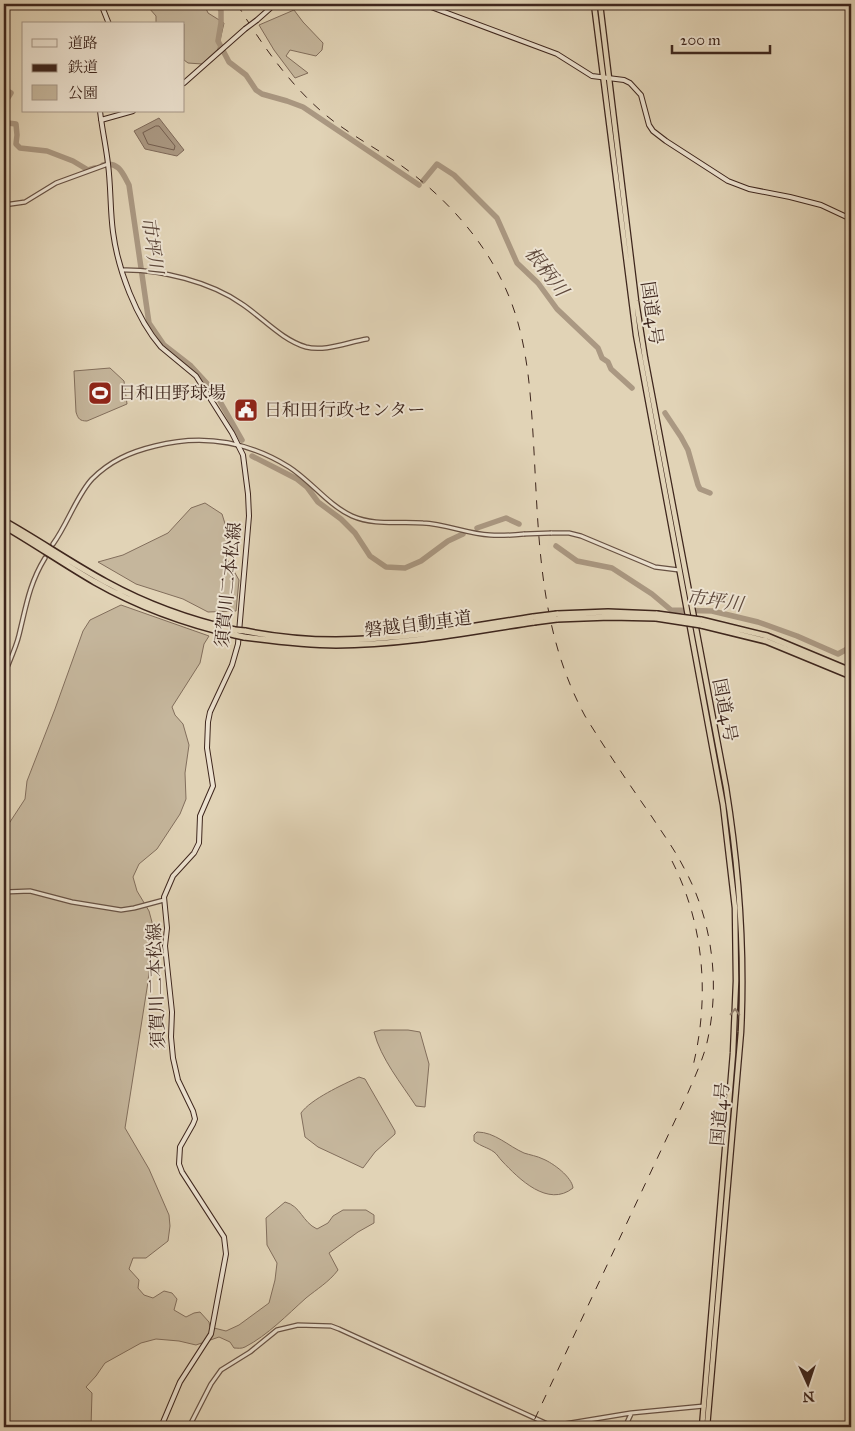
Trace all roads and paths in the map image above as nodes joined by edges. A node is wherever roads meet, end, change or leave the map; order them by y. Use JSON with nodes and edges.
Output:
{"nodes":[{"id":1,"x":101,"y":4,"type":"edge"},
{"id":2,"x":275,"y":4,"type":"edge"},
{"id":3,"x":423,"y":4,"type":"edge"},
{"id":4,"x":594,"y":4,"type":"edge"},
{"id":5,"x":600,"y":4,"type":"edge"},
{"id":6,"x":108,"y":22,"type":"edge"},
{"id":7,"x":603,"y":77,"type":"junction"},
{"id":8,"x":609,"y":78,"type":"junction"},
{"id":9,"x":185,"y":82,"type":"edge"},
{"id":10,"x":100,"y":112,"type":"edge"},
{"id":11,"x":129,"y":112,"type":"edge"},
{"id":12,"x":101,"y":120,"type":"junction"},
{"id":13,"x":108,"y":164,"type":"junction"},
{"id":14,"x":4,"y":205,"type":"edge"},
{"id":15,"x":851,"y":219,"type":"edge"},
{"id":16,"x":122,"y":270,"type":"junction"},
{"id":17,"x":366,"y":339,"type":"dead end"},
{"id":18,"x":239,"y":446,"type":"junction"},
{"id":19,"x":4,"y":521,"type":"edge"},
{"id":20,"x":4,"y":526,"type":"edge"},
{"id":21,"x":53,"y":544,"type":"dead end"},
{"id":22,"x":45,"y":558,"type":"dead end"},
{"id":23,"x":679,"y":570,"type":"junction"},
{"id":24,"x":701,"y":622,"type":"junction"},
{"id":25,"x":235,"y":632,"type":"junction"},
{"id":26,"x":851,"y":671,"type":"edge"},
{"id":27,"x":4,"y":675,"type":"edge"},
{"id":28,"x":851,"y":676,"type":"edge"},
{"id":29,"x":4,"y":892,"type":"edge"},
{"id":30,"x":164,"y":900,"type":"junction"},
{"id":31,"x":706,"y":1406,"type":"junction"},
{"id":32,"x":631,"y":1413,"type":"junction"},
{"id":33,"x":161,"y":1427,"type":"edge"},
{"id":34,"x":189,"y":1427,"type":"edge"},
{"id":35,"x":625,"y":1427,"type":"edge"},
{"id":36,"x":702,"y":1427,"type":"edge"},
{"id":37,"x":707,"y":1427,"type":"edge"}],
"edges":[{"from":1,"to":6,"type":"main road"},
{"from":2,"to":9,"type":"main road","bridge":true},
{"from":3,"to":7,"type":"main road"},
{"from":4,"to":7,"type":"highway","name":"国道4号"},
{"from":5,"to":8,"type":"highway","name":"国道4号"},
{"from":7,"to":8,"type":"main road"},
{"from":7,"to":23,"type":"highway","name":"国道4号"},
{"from":8,"to":15,"type":"main road"},
{"from":8,"to":31,"type":"highway","name":"国道4号"},
{"from":10,"to":12,"type":"main road","name":"須賀川二本松線"},
{"from":11,"to":12,"type":"main road"},
{"from":12,"to":13,"type":"main road","name":"須賀川二本松線"},
{"from":13,"to":14,"type":"street"},
{"from":13,"to":16,"type":"main road","name":"須賀川二本松線"},
{"from":16,"to":17,"type":"street"},
{"from":16,"to":18,"type":"main road","name":"須賀川二本松線"},
{"from":18,"to":21,"type":"street"},
{"from":18,"to":23,"type":"street","bridge":true},
{"from":18,"to":30,"type":"main road","name":"須賀川二本松線"},
{"from":19,"to":25,"type":"highway","name":"磐越自動車道"},
{"from":20,"to":25,"type":"highway","name":"磐越自動車道"},
{"from":22,"to":27,"type":"street"},
{"from":31,"to":23,"type":"highway","name":"国道4号","one_way":true},
{"from":24,"to":25,"type":"highway","name":"磐越自動車道","bridge":true},
{"from":24,"to":26,"type":"highway","name":"磐越自動車道"},
{"from":24,"to":28,"type":"highway","name":"磐越自動車道"},
{"from":29,"to":30,"type":"street"},
{"from":30,"to":33,"type":"main road","name":"須賀川二本松線"},
{"from":31,"to":32,"type":"street"},
{"from":31,"to":36,"type":"highway","name":"国道4号"},
{"from":31,"to":37,"type":"highway","name":"国道4号"},
{"from":32,"to":34,"type":"street"},
{"from":32,"to":35,"type":"street"}]}
